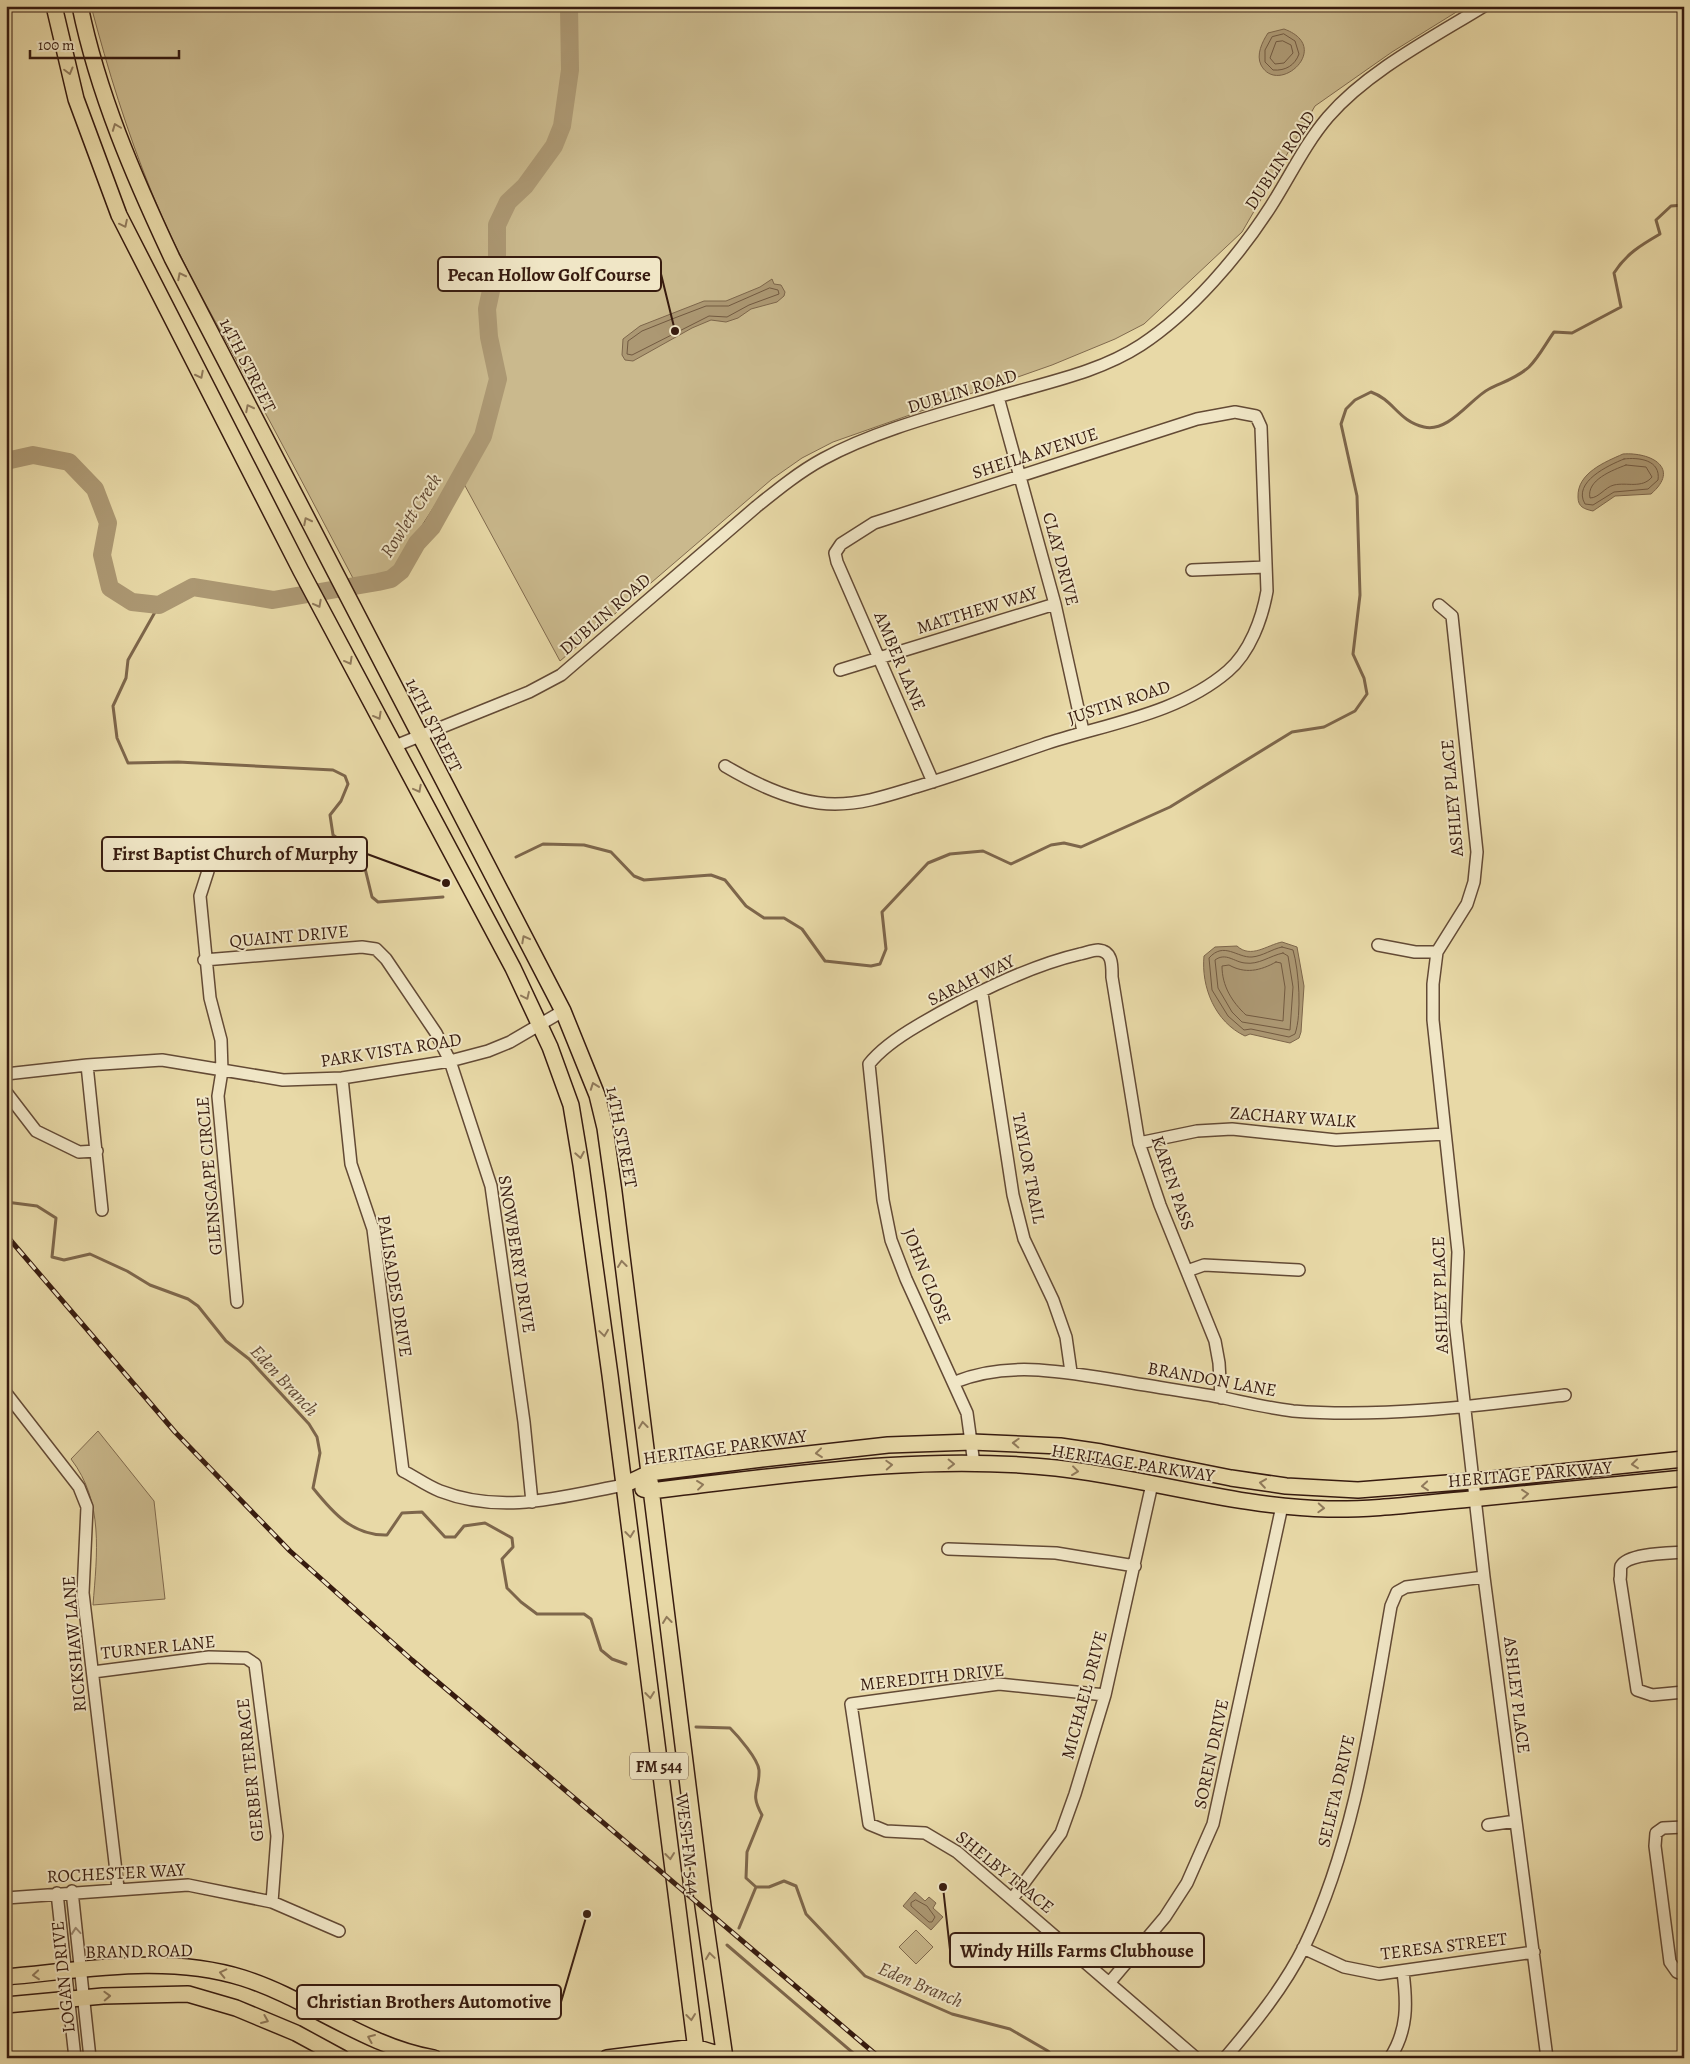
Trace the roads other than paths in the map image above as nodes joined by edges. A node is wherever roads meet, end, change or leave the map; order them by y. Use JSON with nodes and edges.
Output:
{"nodes":[{"id":1,"x":54,"y":6,"type":"edge"},
{"id":2,"x":80,"y":6,"type":"edge"},
{"id":3,"x":1484,"y":6,"type":"edge"},
{"id":4,"x":998,"y":397,"type":"junction"},
{"id":5,"x":1256,"y":416,"type":"joint"},
{"id":6,"x":1021,"y":476,"type":"junction"},
{"id":7,"x":835,"y":553,"type":"joint"},
{"id":8,"x":1266,"y":567,"type":"junction"},
{"id":9,"x":1192,"y":570,"type":"dead end"},
{"id":10,"x":1055,"y":604,"type":"junction"},
{"id":11,"x":1439,"y":605,"type":"dead end"},
{"id":12,"x":880,"y":658,"type":"junction"},
{"id":13,"x":840,"y":670,"type":"dead end"},
{"id":14,"x":1083,"y":731,"type":"junction"},
{"id":15,"x":420,"y":737,"type":"junction"},
{"id":16,"x":395,"y":746,"type":"junction"},
{"id":17,"x":725,"y":766,"type":"dead end"},
{"id":18,"x":933,"y":782,"type":"junction"},
{"id":19,"x":208,"y":872,"type":"dead end"},
{"id":20,"x":1378,"y":945,"type":"dead end"},
{"id":21,"x":376,"y":949,"type":"joint"},
{"id":22,"x":1099,"y":950,"type":"joint"},
{"id":23,"x":1437,"y":952,"type":"junction"},
{"id":24,"x":204,"y":960,"type":"junction"},
{"id":25,"x":982,"y":993,"type":"junction"},
{"id":26,"x":563,"y":1011,"type":"junction"},
{"id":27,"x":540,"y":1025,"type":"junction"},
{"id":28,"x":450,"y":1061,"type":"junction"},
{"id":29,"x":869,"y":1064,"type":"joint"},
{"id":30,"x":87,"y":1065,"type":"junction"},
{"id":31,"x":222,"y":1071,"type":"junction"},
{"id":32,"x":6,"y":1074,"type":"edge"},
{"id":33,"x":342,"y":1078,"type":"junction"},
{"id":34,"x":6,"y":1092,"type":"edge"},
{"id":35,"x":1445,"y":1134,"type":"junction"},
{"id":36,"x":1139,"y":1143,"type":"junction"},
{"id":37,"x":97,"y":1151,"type":"junction"},
{"id":38,"x":102,"y":1210,"type":"dead end"},
{"id":39,"x":1299,"y":1270,"type":"dead end"},
{"id":40,"x":1187,"y":1271,"type":"junction"},
{"id":41,"x":238,"y":1302,"type":"dead end"},
{"id":42,"x":1071,"y":1372,"type":"junction"},
{"id":43,"x":955,"y":1382,"type":"junction"},
{"id":44,"x":6,"y":1393,"type":"edge"},
{"id":45,"x":1565,"y":1395,"type":"dead end"},
{"id":46,"x":1221,"y":1398,"type":"junction"},
{"id":47,"x":1466,"y":1407,"type":"junction"},
{"id":48,"x":972,"y":1442,"type":"junction"},
{"id":49,"x":848,"y":1450,"type":"junction"},
{"id":50,"x":1684,"y":1459,"type":"edge"},
{"id":51,"x":974,"y":1464,"type":"junction"},
{"id":52,"x":850,"y":1467,"type":"junction"},
{"id":53,"x":649,"y":1473,"type":"junction"},
{"id":54,"x":1684,"y":1478,"type":"edge"},
{"id":55,"x":1474,"y":1481,"type":"junction"},
{"id":56,"x":1152,"y":1484,"type":"junction"},
{"id":57,"x":624,"y":1485,"type":"junction"},
{"id":58,"x":651,"y":1491,"type":"junction"},
{"id":59,"x":1476,"y":1498,"type":"junction"},
{"id":60,"x":532,"y":1502,"type":"junction"},
{"id":61,"x":1282,"y":1506,"type":"junction"},
{"id":62,"x":948,"y":1549,"type":"dead end"},
{"id":63,"x":1684,"y":1552,"type":"edge"},
{"id":64,"x":1135,"y":1566,"type":"junction"},
{"id":65,"x":1484,"y":1577,"type":"junction"},
{"id":66,"x":255,"y":1664,"type":"joint"},
{"id":67,"x":93,"y":1672,"type":"junction"},
{"id":68,"x":1684,"y":1692,"type":"edge"},
{"id":69,"x":1106,"y":1695,"type":"junction"},
{"id":70,"x":851,"y":1704,"type":"joint"},
{"id":71,"x":1516,"y":1821,"type":"junction"},
{"id":72,"x":1488,"y":1825,"type":"dead end"},
{"id":73,"x":1684,"y":1827,"type":"edge"},
{"id":74,"x":118,"y":1888,"type":"junction"},
{"id":75,"x":72,"y":1892,"type":"junction"},
{"id":76,"x":57,"y":1893,"type":"junction"},
{"id":77,"x":6,"y":1898,"type":"edge"},
{"id":78,"x":1012,"y":1899,"type":"junction"},
{"id":79,"x":272,"y":1902,"type":"junction"},
{"id":80,"x":339,"y":1932,"type":"dead end"},
{"id":81,"x":1303,"y":1948,"type":"junction"},
{"id":82,"x":1534,"y":1952,"type":"junction"},
{"id":83,"x":72,"y":1971,"type":"junction"},
{"id":84,"x":1403,"y":1972,"type":"junction"},
{"id":85,"x":1680,"y":1974,"type":"edge"},
{"id":86,"x":6,"y":1977,"type":"edge"},
{"id":87,"x":1110,"y":1982,"type":"junction"},
{"id":88,"x":75,"y":1999,"type":"junction"},
{"id":89,"x":6,"y":2005,"type":"edge"},
{"id":90,"x":696,"y":2052,"type":"edge"},
{"id":91,"x":723,"y":2057,"type":"edge"},
{"id":92,"x":75,"y":2058,"type":"edge"},
{"id":93,"x":90,"y":2058,"type":"edge"},
{"id":94,"x":342,"y":2058,"type":"edge"},
{"id":95,"x":434,"y":2058,"type":"edge"},
{"id":96,"x":607,"y":2058,"type":"edge"},
{"id":97,"x":1196,"y":2058,"type":"edge"},
{"id":98,"x":1225,"y":2058,"type":"edge"},
{"id":99,"x":1390,"y":2058,"type":"edge"},
{"id":100,"x":1547,"y":2058,"type":"edge"}],
"edges":[{"from":1,"to":16,"type":"main road","one_way":true},
{"from":15,"to":2,"type":"main road","name":"14TH STREET","one_way":true},
{"from":3,"to":4,"type":"street","name":"DUBLIN ROAD"},
{"from":4,"to":6,"type":"street","name":"CLAY DRIVE"},
{"from":4,"to":15,"type":"street","name":"DUBLIN ROAD"},
{"from":5,"to":6,"type":"street","name":"SHEILA AVENUE"},
{"from":5,"to":8,"type":"street","name":"JUSTIN ROAD"},
{"from":6,"to":7,"type":"street","name":"SHEILA AVENUE"},
{"from":6,"to":10,"type":"street","name":"CLAY DRIVE"},
{"from":7,"to":12,"type":"street","name":"AMBER LANE"},
{"from":8,"to":9,"type":"street"},
{"from":8,"to":14,"type":"street","name":"JUSTIN ROAD"},
{"from":10,"to":12,"type":"street","name":"MATTHEW WAY"},
{"from":10,"to":14,"type":"street","name":"CLAY DRIVE"},
{"from":11,"to":23,"type":"street","name":"ASHLEY PLACE"},
{"from":12,"to":13,"type":"street","name":"MATTHEW WAY"},
{"from":12,"to":18,"type":"street","name":"AMBER LANE"},
{"from":14,"to":18,"type":"street","name":"JUSTIN ROAD"},
{"from":15,"to":16,"type":"street","name":"DUBLIN ROAD"},
{"from":26,"to":15,"type":"main road","name":"14TH STREET","one_way":true},
{"from":16,"to":27,"type":"main road","one_way":true},
{"from":17,"to":18,"type":"street","name":"JUSTIN ROAD"},
{"from":19,"to":24,"type":"street","name":"GLENSCAPE CIRCLE"},
{"from":20,"to":23,"type":"street"},
{"from":21,"to":24,"type":"street","name":"QUAINT DRIVE"},
{"from":21,"to":28,"type":"street","name":"SNOWBERRY DRIVE"},
{"from":22,"to":25,"type":"street","name":"SARAH WAY"},
{"from":22,"to":36,"type":"street","name":"KAREN PASS"},
{"from":23,"to":35,"type":"street","name":"ASHLEY PLACE"},
{"from":24,"to":31,"type":"street","name":"GLENSCAPE CIRCLE"},
{"from":25,"to":29,"type":"street","name":"SARAH WAY"},
{"from":25,"to":42,"type":"street","name":"TAYLOR TRAIL"},
{"from":26,"to":27,"type":"street","name":"PARK VISTA ROAD"},
{"from":53,"to":26,"type":"main road","name":"14TH STREET","one_way":true},
{"from":27,"to":28,"type":"street","name":"PARK VISTA ROAD"},
{"from":27,"to":57,"type":"main road","one_way":true},
{"from":28,"to":33,"type":"street","name":"PARK VISTA ROAD"},
{"from":28,"to":60,"type":"street","name":"SNOWBERRY DRIVE"},
{"from":29,"to":43,"type":"street","name":"JOHN CLOSE"},
{"from":30,"to":31,"type":"street","name":"PARK VISTA ROAD"},
{"from":30,"to":32,"type":"street","name":"PARK VISTA ROAD"},
{"from":30,"to":37,"type":"street"},
{"from":31,"to":33,"type":"street","name":"PARK VISTA ROAD"},
{"from":31,"to":41,"type":"street","name":"GLENSCAPE CIRCLE"},
{"from":33,"to":60,"type":"street","name":"PALISADES DRIVE"},
{"from":34,"to":37,"type":"street"},
{"from":35,"to":36,"type":"street","name":"ZACHARY WALK"},
{"from":35,"to":47,"type":"street","name":"ASHLEY PLACE"},
{"from":36,"to":40,"type":"street","name":"KAREN PASS"},
{"from":37,"to":38,"type":"street"},
{"from":39,"to":40,"type":"street"},
{"from":40,"to":46,"type":"street","name":"KAREN PASS"},
{"from":42,"to":43,"type":"street","name":"BRANDON LANE"},
{"from":42,"to":46,"type":"street","name":"BRANDON LANE"},
{"from":43,"to":48,"type":"street","name":"JOHN CLOSE"},
{"from":44,"to":67,"type":"street","name":"RICKSHAW LANE"},
{"from":45,"to":47,"type":"street","name":"BRANDON LANE"},
{"from":46,"to":47,"type":"street","name":"BRANDON LANE"},
{"from":47,"to":55,"type":"street","name":"ASHLEY PLACE"},
{"from":48,"to":49,"type":"main road","name":"HERITAGE PARKWAY"},
{"from":48,"to":51,"type":"street","name":"JOHN CLOSE"},
{"from":55,"to":48,"type":"main road","name":"HERITAGE PARKWAY","one_way":true},
{"from":49,"to":52,"type":"main road"},
{"from":49,"to":53,"type":"main road","name":"HERITAGE PARKWAY","one_way":true},
{"from":50,"to":55,"type":"main road","name":"HERITAGE PARKWAY","one_way":true},
{"from":52,"to":51,"type":"main road","name":"HERITAGE PARKWAY","one_way":true},
{"from":51,"to":56,"type":"main road","name":"HERITAGE PARKWAY","one_way":true},
{"from":58,"to":52,"type":"main road","name":"HERITAGE PARKWAY","one_way":true},
{"from":53,"to":57,"type":"main road","name":"HERITAGE PARKWAY"},
{"from":53,"to":58,"type":"main road","name":"14TH STREET"},
{"from":59,"to":54,"type":"main road","name":"HERITAGE PARKWAY","one_way":true},
{"from":55,"to":59,"type":"street","name":"ASHLEY PLACE"},
{"from":56,"to":61,"type":"main road","name":"HERITAGE PARKWAY"},
{"from":56,"to":64,"type":"street","name":"MICHAEL DRIVE"},
{"from":57,"to":58,"type":"main road","name":"HERITAGE PARKWAY"},
{"from":57,"to":60,"type":"street"},
{"from":57,"to":90,"type":"main road","name":"WEST FM 544","number":"FM 544","one_way":true},
{"from":91,"to":58,"type":"main road","name":"WEST FM 544","number":"FM 544","one_way":true},
{"from":61,"to":59,"type":"main road","name":"HERITAGE PARKWAY","one_way":true},
{"from":59,"to":65,"type":"street","name":"ASHLEY PLACE"},
{"from":61,"to":87,"type":"street","name":"SOREN DRIVE"},
{"from":62,"to":64,"type":"street"},
{"from":63,"to":68,"type":"street"},
{"from":64,"to":69,"type":"street","name":"MICHAEL DRIVE"},
{"from":65,"to":71,"type":"street","name":"ASHLEY PLACE"},
{"from":65,"to":81,"type":"street","name":"SELETA DRIVE"},
{"from":66,"to":67,"type":"street","name":"TURNER LANE"},
{"from":66,"to":79,"type":"street","name":"GERBER TERRACE"},
{"from":67,"to":74,"type":"street","name":"RICKSHAW LANE"},
{"from":69,"to":70,"type":"street","name":"MEREDITH DRIVE"},
{"from":69,"to":78,"type":"street","name":"MICHAEL DRIVE"},
{"from":70,"to":78,"type":"street","name":"SHELBY TRACE"},
{"from":71,"to":72,"type":"street"},
{"from":71,"to":82,"type":"street","name":"ASHLEY PLACE"},
{"from":73,"to":85,"type":"street"},
{"from":74,"to":75,"type":"street","name":"ROCHESTER WAY"},
{"from":74,"to":79,"type":"street","name":"ROCHESTER WAY"},
{"from":75,"to":76,"type":"street","name":"ROCHESTER WAY"},
{"from":83,"to":75,"type":"street","name":"LOGAN DRIVE","one_way":true},
{"from":76,"to":77,"type":"street","name":"ROCHESTER WAY"},
{"from":76,"to":83,"type":"street","name":"LOGAN DRIVE"},
{"from":78,"to":87,"type":"street","name":"SHELBY TRACE"},
{"from":79,"to":80,"type":"street","name":"ROCHESTER WAY"},
{"from":81,"to":84,"type":"street","name":"TERESA STREET"},
{"from":81,"to":98,"type":"street","name":"SELETA DRIVE"},
{"from":82,"to":84,"type":"street","name":"TERESA STREET"},
{"from":82,"to":100,"type":"street","name":"ASHLEY PLACE"},
{"from":83,"to":86,"type":"main road","name":"BRAND ROAD","one_way":true},
{"from":83,"to":88,"type":"street","name":"LOGAN DRIVE"},
{"from":95,"to":83,"type":"main road","name":"BRAND ROAD","one_way":true},
{"from":84,"to":99,"type":"street"},
{"from":87,"to":97,"type":"street","name":"SHELBY TRACE"},
{"from":88,"to":89,"type":"main road"},
{"from":88,"to":92,"type":"street","name":"LOGAN DRIVE"},
{"from":88,"to":93,"type":"street","name":"LOGAN DRIVE"},
{"from":88,"to":94,"type":"main road","one_way":true},
{"from":90,"to":91,"type":"main road"},
{"from":90,"to":96,"type":"main road"}]}
